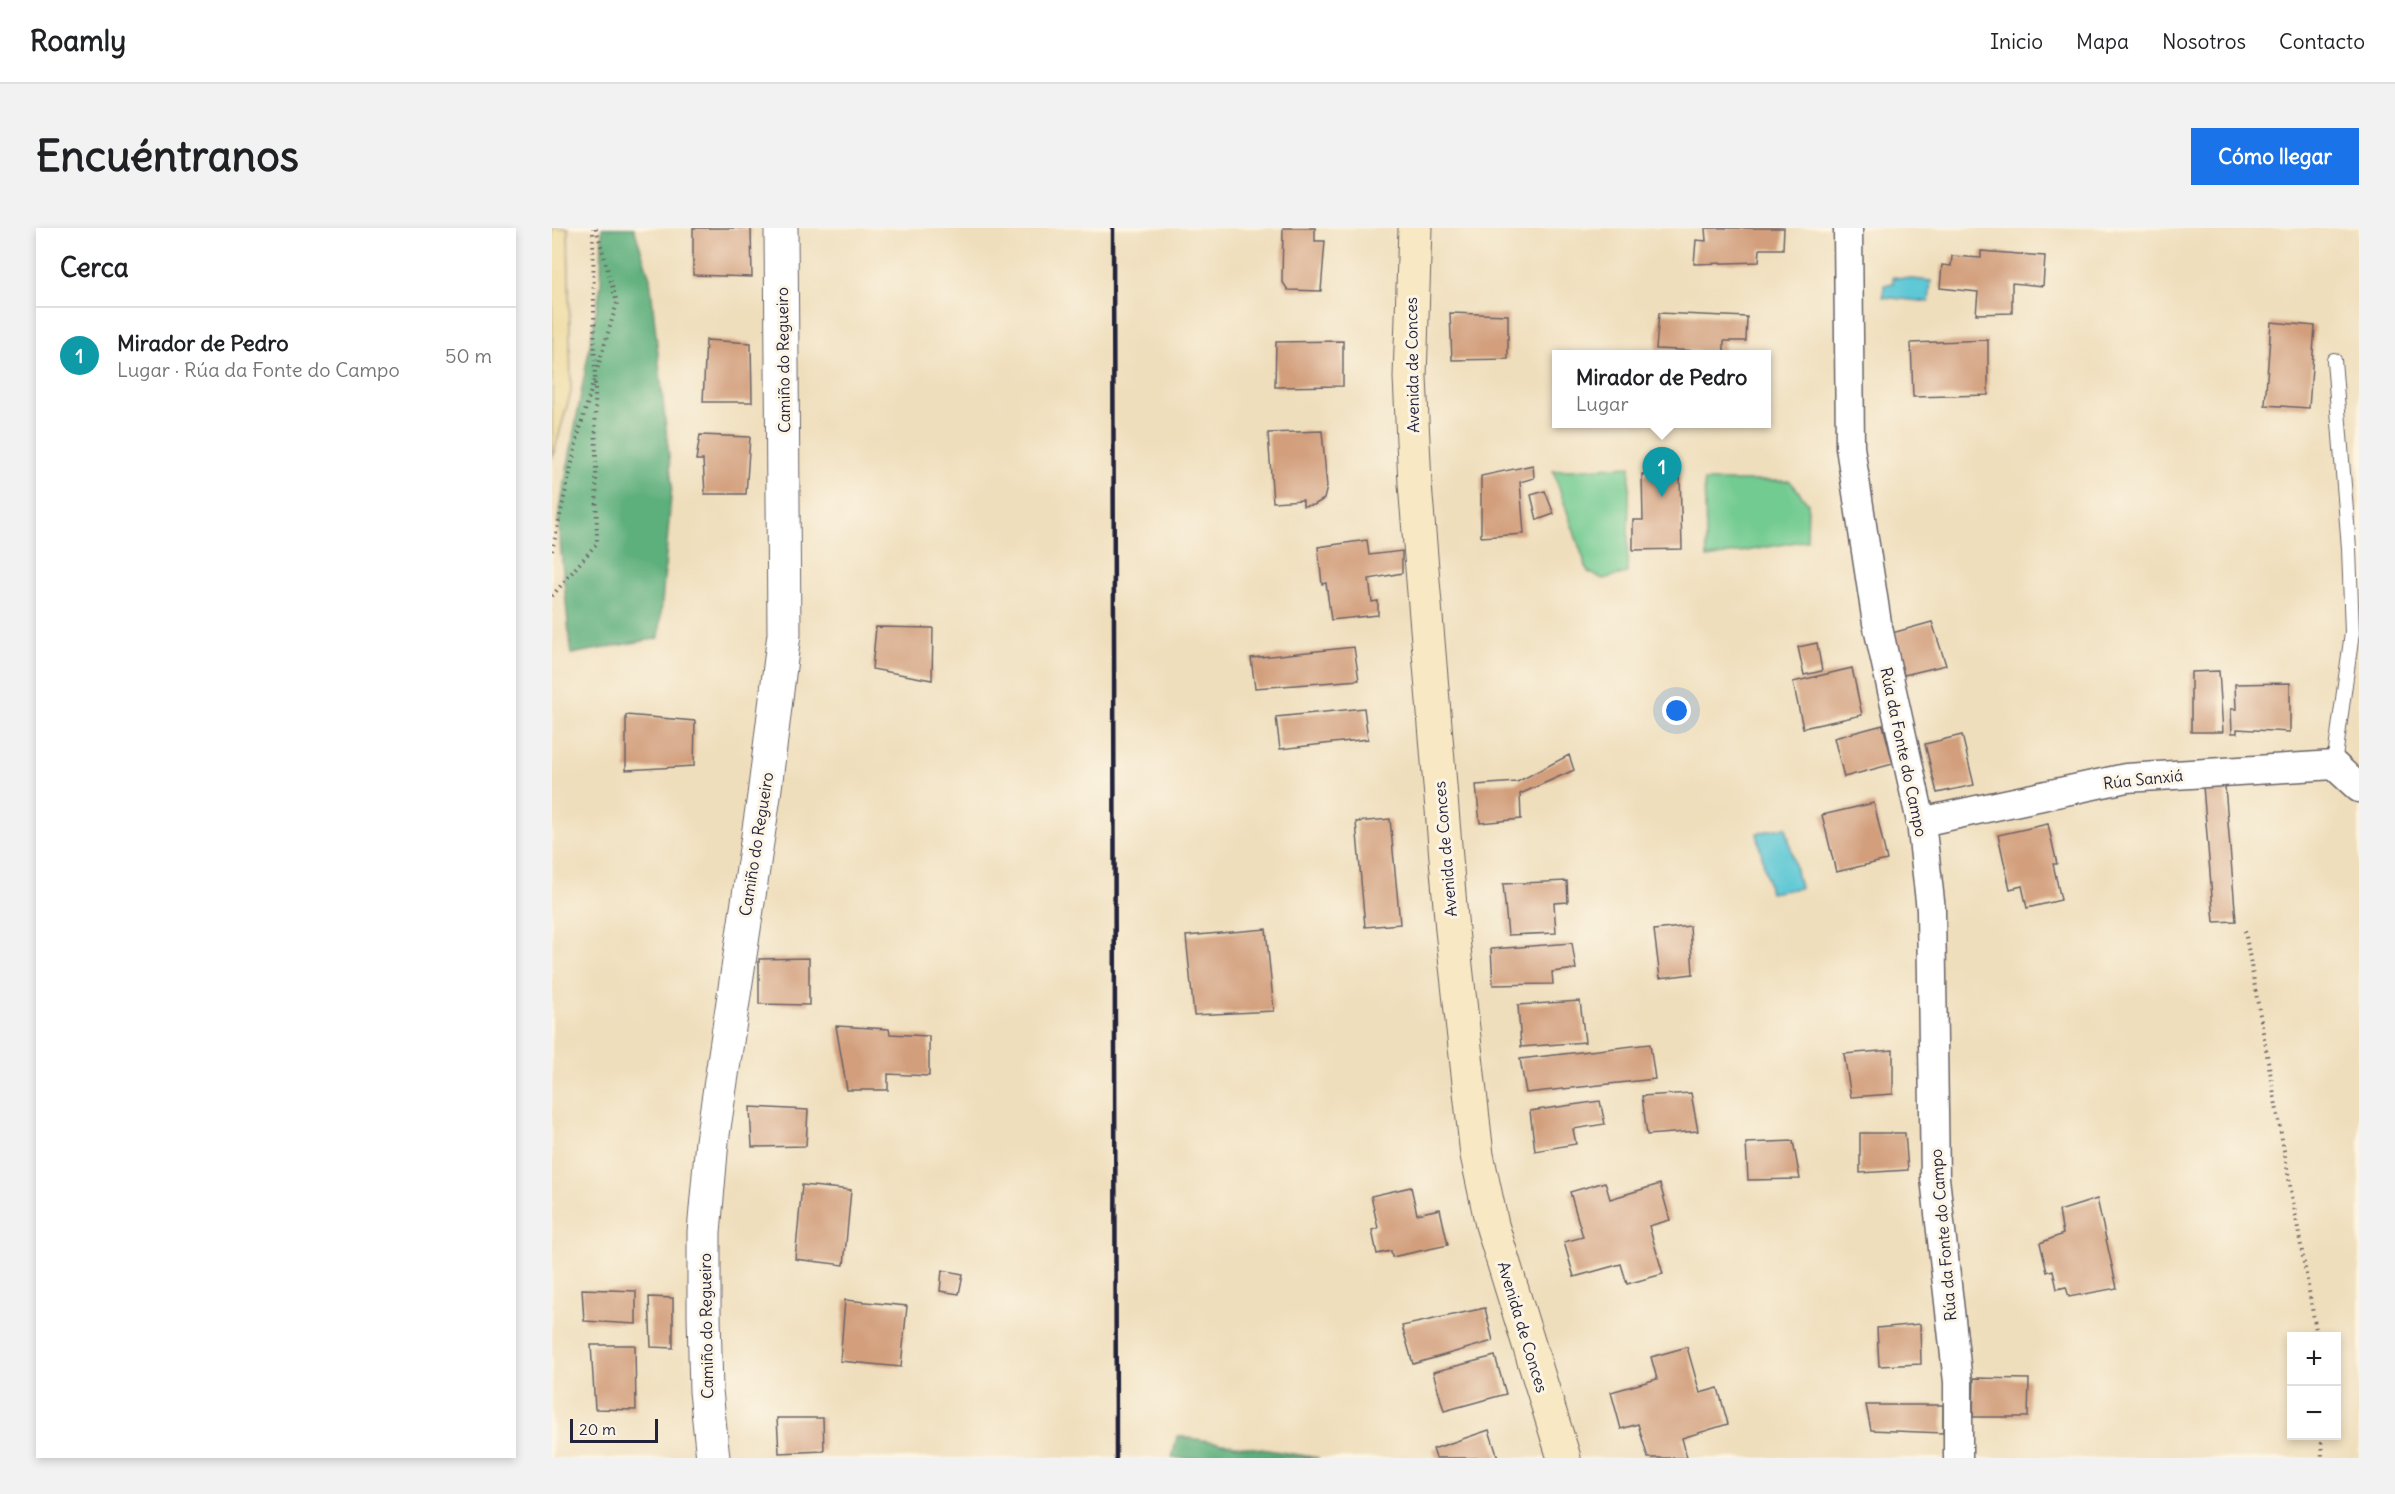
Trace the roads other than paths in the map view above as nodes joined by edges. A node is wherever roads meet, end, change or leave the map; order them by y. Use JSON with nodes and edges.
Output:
{"nodes":[{"id":1,"x":781,"y":228,"type":"edge"},
{"id":2,"x":1415,"y":228,"type":"edge"},
{"id":3,"x":1848,"y":228,"type":"edge"},
{"id":4,"x":2334,"y":360,"type":"dead end"},
{"id":5,"x":2334,"y":765,"type":"junction"},
{"id":6,"x":2359,"y":788,"type":"edge"},
{"id":7,"x":1921,"y":822,"type":"junction"},
{"id":8,"x":713,"y":1458,"type":"edge"},
{"id":9,"x":1564,"y":1458,"type":"edge"},
{"id":10,"x":1958,"y":1458,"type":"edge"}],
"edges":[{"from":1,"to":8,"type":"street","name":"Camiño do Regueiro"},
{"from":2,"to":9,"type":"main road","name":"Avenida de Conces"},
{"from":3,"to":7,"type":"street","name":"Rúa da Fonte do Campo"},
{"from":4,"to":5,"type":"lane"},
{"from":5,"to":6,"type":"street"},
{"from":5,"to":7,"type":"street","name":"Rúa Sanxiá"},
{"from":7,"to":10,"type":"street","name":"Rúa da Fonte do Campo"}]}
